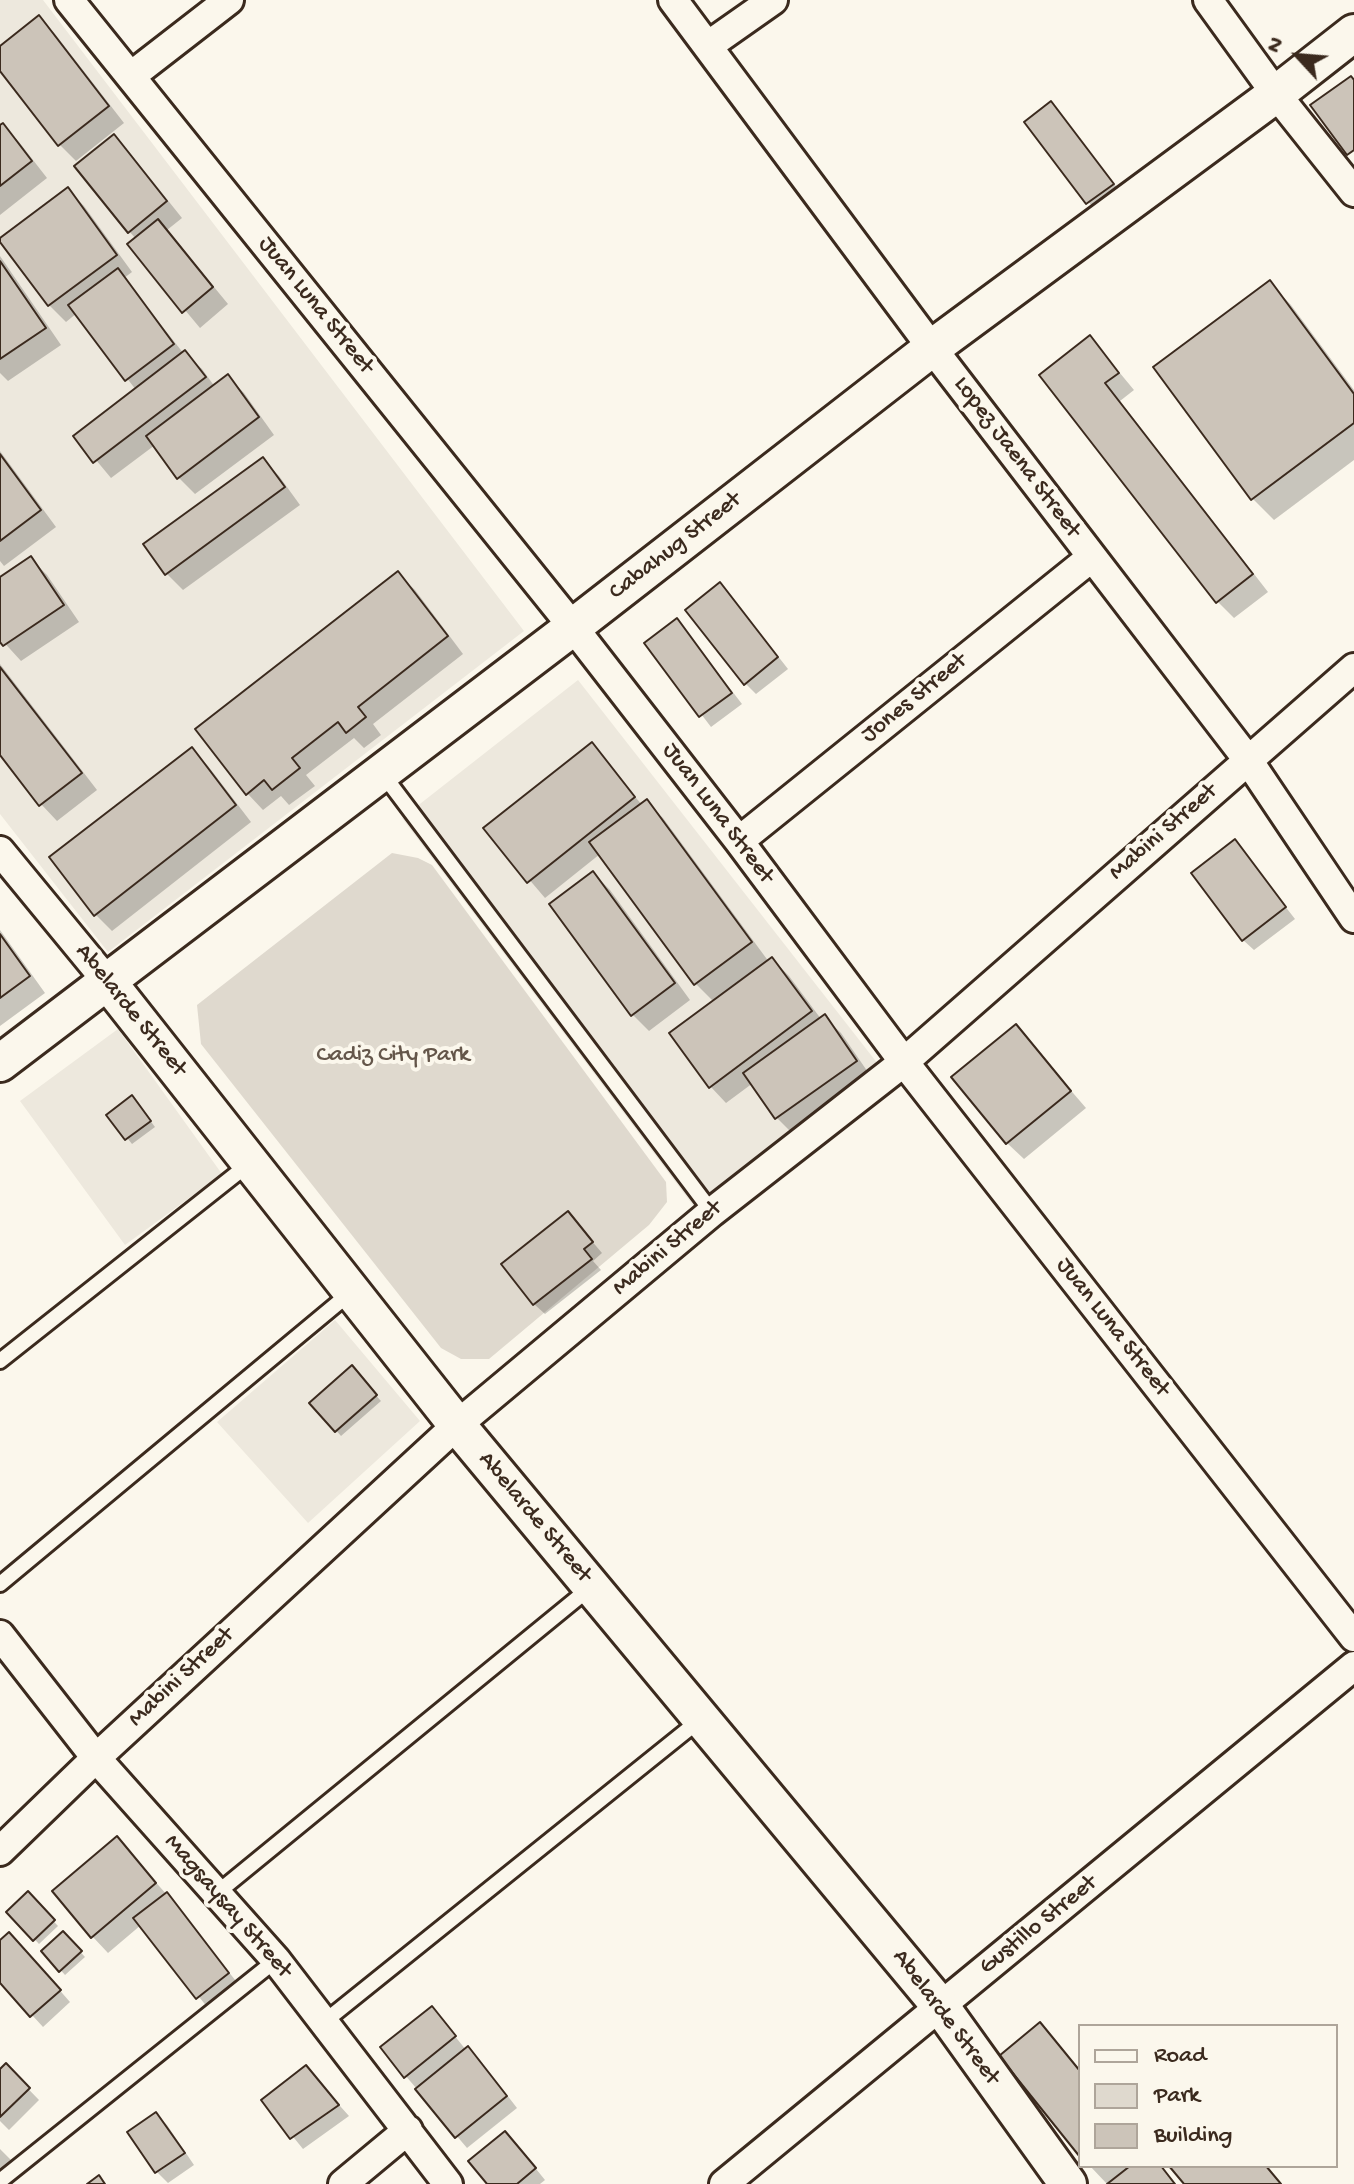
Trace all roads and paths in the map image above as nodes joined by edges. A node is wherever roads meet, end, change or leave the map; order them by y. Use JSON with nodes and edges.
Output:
{"nodes":[{"id":1,"x":69,"y":0,"type":"edge"},
{"id":2,"x":229,"y":0,"type":"edge"},
{"id":3,"x":673,"y":0,"type":"edge"},
{"id":4,"x":773,"y":0,"type":"edge"},
{"id":5,"x":1208,"y":0,"type":"edge"},
{"id":6,"x":1354,"y":33,"type":"edge"},
{"id":7,"x":709,"y":45,"type":"junction"},
{"id":8,"x":131,"y":76,"type":"junction"},
{"id":9,"x":1276,"y":94,"type":"junction"},
{"id":10,"x":1354,"y":192,"type":"edge"},
{"id":11,"x":932,"y":348,"type":"junction"},
{"id":12,"x":1092,"y":557,"type":"junction"},
{"id":13,"x":573,"y":627,"type":"junction"},
{"id":14,"x":1354,"y":668,"type":"edge"},
{"id":15,"x":1248,"y":760,"type":"junction"},
{"id":16,"x":382,"y":773,"type":"junction"},
{"id":17,"x":739,"y":841,"type":"junction"},
{"id":18,"x":0,"y":851,"type":"edge"},
{"id":19,"x":1354,"y":918,"type":"edge"},
{"id":20,"x":107,"y":981,"type":"junction"},
{"id":21,"x":904,"y":1062,"type":"junction"},
{"id":22,"x":0,"y":1063,"type":"edge"},
{"id":23,"x":250,"y":1163,"type":"junction"},
{"id":24,"x":712,"y":1212,"type":"junction"},
{"id":25,"x":351,"y":1292,"type":"junction"},
{"id":26,"x":0,"y":1361,"type":"edge"},
{"id":27,"x":457,"y":1425,"type":"junction"},
{"id":28,"x":0,"y":1584,"type":"edge"},
{"id":29,"x":591,"y":1587,"type":"junction"},
{"id":30,"x":0,"y":1635,"type":"edge"},
{"id":31,"x":1354,"y":1637,"type":"edge"},
{"id":32,"x":1354,"y":1666,"type":"edge"},
{"id":33,"x":701,"y":1719,"type":"junction"},
{"id":34,"x":96,"y":1758,"type":"junction"},
{"id":35,"x":0,"y":1851,"type":"edge"},
{"id":36,"x":217,"y":1893,"type":"junction"},
{"id":37,"x":276,"y":1960,"type":"junction"},
{"id":38,"x":941,"y":2007,"type":"junction"},
{"id":39,"x":324,"y":2022,"type":"junction"},
{"id":40,"x":408,"y":2130,"type":"junction"},
{"id":41,"x":0,"y":2181,"type":"edge"},
{"id":42,"x":343,"y":2184,"type":"edge"},
{"id":43,"x":448,"y":2184,"type":"edge"},
{"id":44,"x":724,"y":2184,"type":"edge"},
{"id":45,"x":1068,"y":2184,"type":"edge"}],
"edges":[{"from":1,"to":8,"type":"street","name":"Juan Luna Street"},
{"from":2,"to":8,"type":"street"},
{"from":3,"to":7,"type":"street","name":"Lopez Jaena Street"},
{"from":4,"to":7,"type":"street"},
{"from":5,"to":9,"type":"street"},
{"from":6,"to":9,"type":"street","name":"Cabahug Street"},
{"from":7,"to":11,"type":"street","name":"Lopez Jaena Street"},
{"from":8,"to":13,"type":"street","name":"Juan Luna Street"},
{"from":9,"to":10,"type":"street"},
{"from":9,"to":11,"type":"street","name":"Cabahug Street"},
{"from":11,"to":12,"type":"street","name":"Lopez Jaena Street"},
{"from":11,"to":13,"type":"street","name":"Cabahug Street"},
{"from":12,"to":15,"type":"street","name":"Lopez Jaena Street"},
{"from":12,"to":17,"type":"street","name":"Jones Street"},
{"from":13,"to":16,"type":"street","name":"Cabahug Street"},
{"from":13,"to":17,"type":"street","name":"Juan Luna Street"},
{"from":14,"to":15,"type":"street","name":"Mabini Street"},
{"from":15,"to":19,"type":"street","name":"Lopez Jaena Street"},
{"from":15,"to":21,"type":"street","name":"Mabini Street"},
{"from":16,"to":20,"type":"street","name":"Cabahug Street"},
{"from":16,"to":24,"type":"lane"},
{"from":17,"to":21,"type":"street","name":"Juan Luna Street"},
{"from":18,"to":20,"type":"street","name":"Abelarde Street"},
{"from":20,"to":22,"type":"street","name":"Cabahug Street"},
{"from":20,"to":23,"type":"street","name":"Abelarde Street"},
{"from":21,"to":24,"type":"street","name":"Mabini Street"},
{"from":21,"to":31,"type":"street","name":"Juan Luna Street"},
{"from":23,"to":25,"type":"street","name":"Abelarde Street"},
{"from":23,"to":26,"type":"lane"},
{"from":24,"to":27,"type":"street","name":"Mabini Street"},
{"from":25,"to":27,"type":"street","name":"Abelarde Street"},
{"from":25,"to":28,"type":"lane"},
{"from":27,"to":29,"type":"street","name":"Abelarde Street"},
{"from":27,"to":34,"type":"street","name":"Mabini Street"},
{"from":29,"to":33,"type":"street","name":"Abelarde Street"},
{"from":29,"to":36,"type":"lane"},
{"from":30,"to":34,"type":"street","name":"Magsaysay Street"},
{"from":32,"to":38,"type":"street","name":"Gustillo Street"},
{"from":33,"to":38,"type":"street","name":"Abelarde Street"},
{"from":33,"to":39,"type":"lane"},
{"from":34,"to":35,"type":"street","name":"Mabini Street"},
{"from":34,"to":36,"type":"street","name":"Magsaysay Street"},
{"from":36,"to":37,"type":"street","name":"Magsaysay Street"},
{"from":37,"to":39,"type":"street","name":"Magsaysay Street"},
{"from":37,"to":41,"type":"lane"},
{"from":38,"to":44,"type":"street","name":"Gustillo Street"},
{"from":38,"to":45,"type":"street","name":"Abelarde Street"},
{"from":39,"to":40,"type":"street","name":"Magsaysay Street"},
{"from":40,"to":42,"type":"street"},
{"from":40,"to":43,"type":"street","name":"Magsaysay Street"}]}
